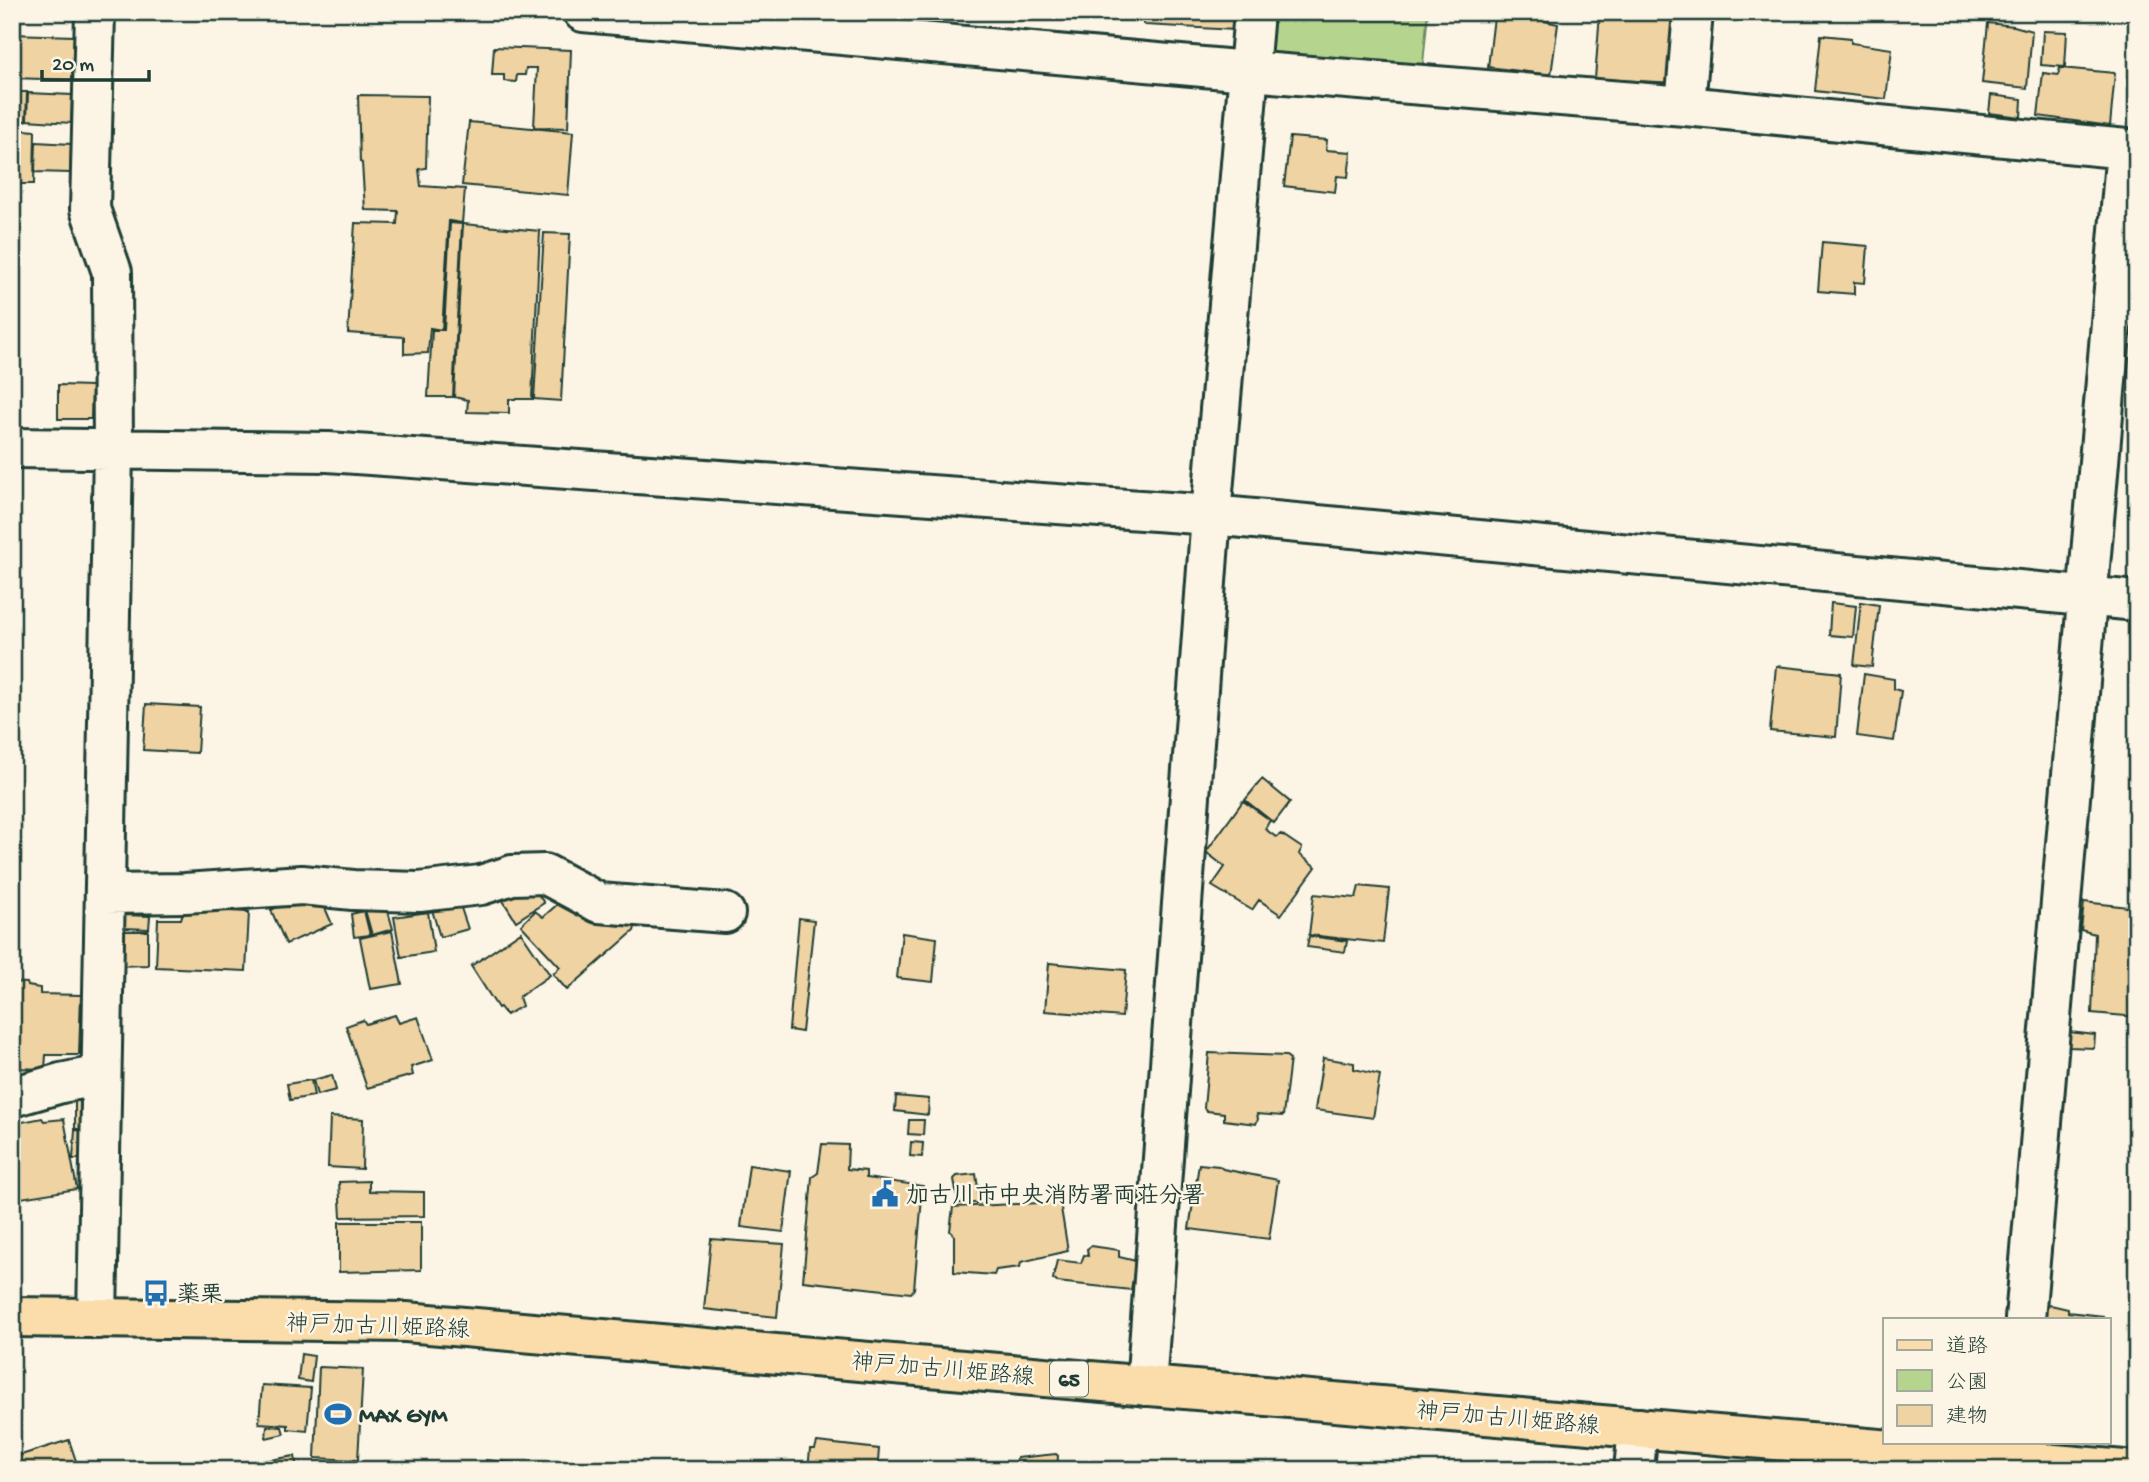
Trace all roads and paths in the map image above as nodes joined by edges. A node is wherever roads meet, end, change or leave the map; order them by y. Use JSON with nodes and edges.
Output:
{"nodes":[{"id":1,"x":583,"y":12,"type":"edge"},
{"id":2,"x":1254,"y":12,"type":"edge"},
{"id":3,"x":1693,"y":12,"type":"edge"},
{"id":4,"x":98,"y":13,"type":"edge"},
{"id":5,"x":1248,"y":71,"type":"junction"},
{"id":6,"x":1685,"y":106,"type":"junction"},
{"id":7,"x":2131,"y":150,"type":"edge"},
{"id":8,"x":12,"y":448,"type":"edge"},
{"id":9,"x":113,"y":450,"type":"junction"},
{"id":10,"x":1210,"y":515,"type":"junction"},
{"id":11,"x":2088,"y":597,"type":"junction"},
{"id":12,"x":2137,"y":601,"type":"edge"},
{"id":13,"x":104,"y":894,"type":"junction"},
{"id":14,"x":724,"y":913,"type":"dead end"},
{"id":15,"x":102,"y":1075,"type":"junction"},
{"id":16,"x":12,"y":1097,"type":"edge"},
{"id":17,"x":12,"y":1317,"type":"edge"},
{"id":18,"x":2025,"y":1318,"type":"edge"},
{"id":19,"x":97,"y":1319,"type":"junction"},
{"id":20,"x":1146,"y":1386,"type":"junction"},
{"id":21,"x":1638,"y":1428,"type":"junction"},
{"id":22,"x":1883,"y":1443,"type":"edge"},
{"id":23,"x":1899,"y":1444,"type":"edge"},
{"id":24,"x":2013,"y":1451,"type":"edge"},
{"id":25,"x":1634,"y":1470,"type":"edge"},
{"id":26,"x":2124,"y":1470,"type":"edge"}],
"edges":[{"from":1,"to":5,"type":"street"},
{"from":2,"to":5,"type":"street"},
{"from":3,"to":6,"type":"street"},
{"from":4,"to":9,"type":"street"},
{"from":5,"to":6,"type":"street"},
{"from":5,"to":10,"type":"street"},
{"from":6,"to":7,"type":"street"},
{"from":7,"to":11,"type":"street"},
{"from":8,"to":9,"type":"street"},
{"from":9,"to":10,"type":"street"},
{"from":9,"to":13,"type":"street"},
{"from":10,"to":11,"type":"street"},
{"from":10,"to":20,"type":"street"},
{"from":11,"to":12,"type":"street"},
{"from":11,"to":18,"type":"street"},
{"from":13,"to":14,"type":"street"},
{"from":13,"to":15,"type":"street"},
{"from":15,"to":16,"type":"street"},
{"from":15,"to":19,"type":"street"},
{"from":17,"to":19,"type":"main road","name":"神戸加古川姫路線","number":"65"},
{"from":19,"to":20,"type":"main road","name":"神戸加古川姫路線","number":"65"},
{"from":20,"to":21,"type":"main road","name":"神戸加古川姫路線","number":"65"},
{"from":21,"to":22,"type":"main road","name":"神戸加古川姫路線","number":"65"},
{"from":21,"to":25,"type":"street"},
{"from":23,"to":24,"type":"main road","name":"神戸加古川姫路線","number":"65"},
{"from":24,"to":26,"type":"main road","name":"神戸加古川姫路線","number":"65"}]}
